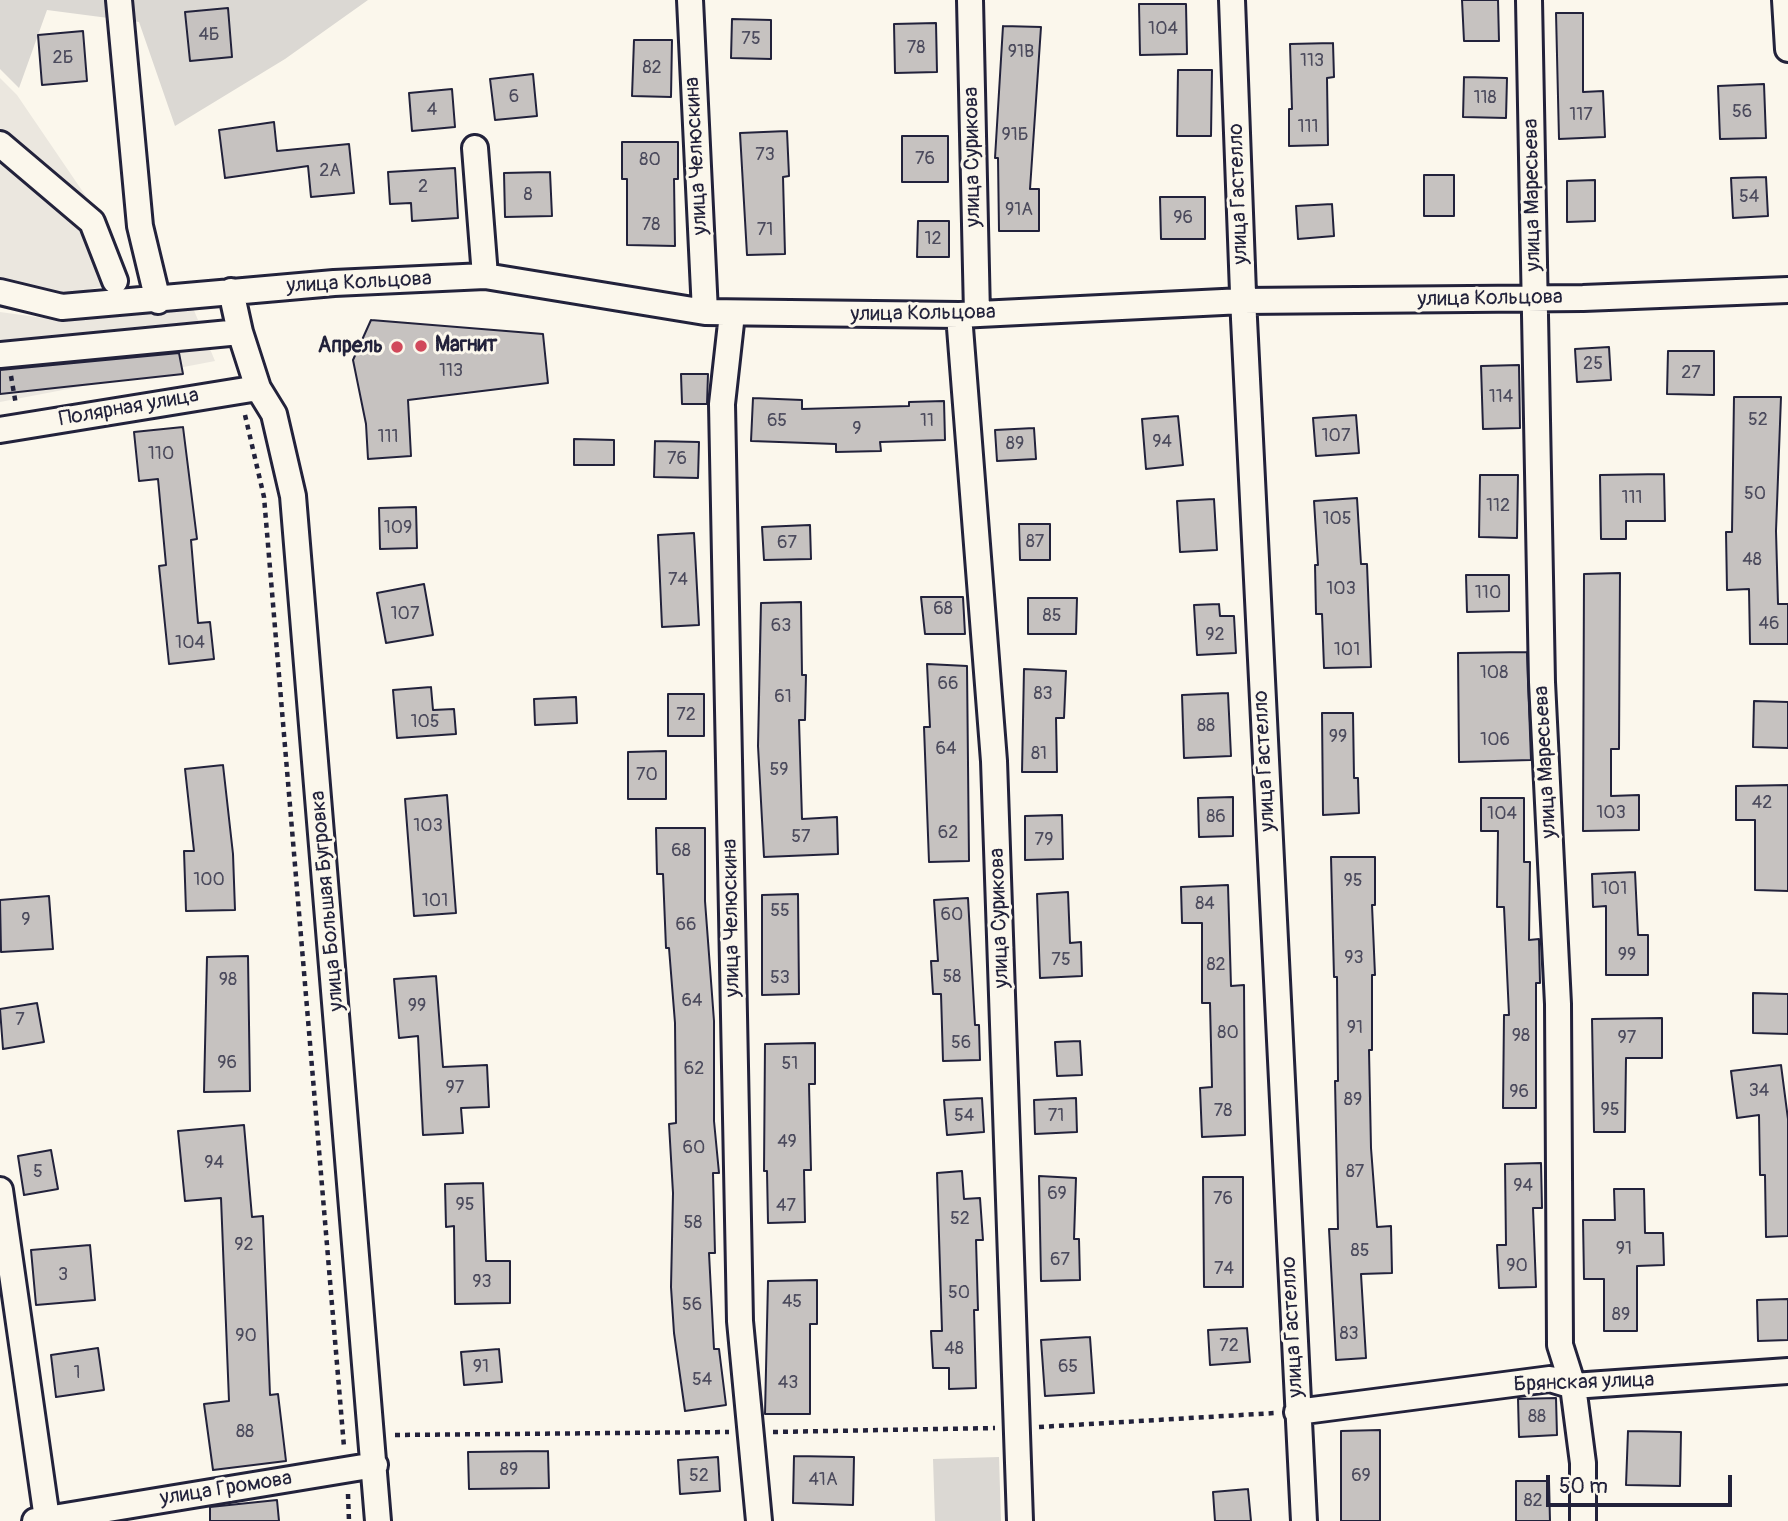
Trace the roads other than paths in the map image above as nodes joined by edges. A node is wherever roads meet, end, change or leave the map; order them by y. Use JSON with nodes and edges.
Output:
{"nodes":[{"id":1,"x":119,"y":0,"type":"edge"},
{"id":2,"x":690,"y":0,"type":"edge"},
{"id":3,"x":970,"y":0,"type":"edge"},
{"id":4,"x":1232,"y":0,"type":"edge"},
{"id":5,"x":1529,"y":0,"type":"edge"},
{"id":6,"x":1785,"y":0,"type":"edge"},
{"id":7,"x":1788,"y":49,"type":"edge"},
{"id":8,"x":0,"y":144,"type":"edge"},
{"id":9,"x":475,"y":148,"type":"dead end"},
{"id":10,"x":485,"y":276,"type":"junction"},
{"id":11,"x":115,"y":281,"type":"dead end"},
{"id":12,"x":1788,"y":290,"type":"edge"},
{"id":13,"x":231,"y":291,"type":"junction"},
{"id":14,"x":0,"y":292,"type":"edge"},
{"id":15,"x":1535,"y":299,"type":"junction"},
{"id":16,"x":158,"y":301,"type":"junction"},
{"id":17,"x":1243,"y":301,"type":"junction"},
{"id":18,"x":705,"y":312,"type":"junction"},
{"id":19,"x":732,"y":314,"type":"junction"},
{"id":20,"x":968,"y":315,"type":"junction"},
{"id":21,"x":240,"y":332,"type":"junction"},
{"id":22,"x":4,"y":355,"type":"edge"},
{"id":23,"x":258,"y":387,"type":"junction"},
{"id":24,"x":10,"y":429,"type":"edge"},
{"id":25,"x":0,"y":1190,"type":"edge"},
{"id":26,"x":1788,"y":1371,"type":"edge"},
{"id":27,"x":1573,"y":1386,"type":"junction"},
{"id":28,"x":1297,"y":1412,"type":"junction"},
{"id":29,"x":375,"y":1465,"type":"junction"},
{"id":30,"x":41,"y":1520,"type":"edge"},
{"id":31,"x":378,"y":1521,"type":"edge"},
{"id":32,"x":759,"y":1521,"type":"edge"},
{"id":33,"x":1020,"y":1521,"type":"edge"},
{"id":34,"x":1304,"y":1521,"type":"edge"},
{"id":35,"x":1583,"y":1521,"type":"edge"}],
"edges":[{"from":1,"to":16,"type":"street"},
{"from":2,"to":18,"type":"street","name":"улица Челюскина"},
{"from":3,"to":20,"type":"street","name":"улица Сурикова"},
{"from":4,"to":17,"type":"street","name":"улица Гастелло"},
{"from":5,"to":15,"type":"street","name":"улица Маресьева"},
{"from":6,"to":7,"type":"street"},
{"from":8,"to":11,"type":"street"},
{"from":9,"to":10,"type":"street"},
{"from":10,"to":13,"type":"street","name":"улица Кольцова"},
{"from":10,"to":18,"type":"street","name":"улица Кольцова"},
{"from":12,"to":15,"type":"street","name":"улица Кольцова"},
{"from":13,"to":16,"type":"street","name":"улица Кольцова"},
{"from":13,"to":21,"type":"street","name":"улица Большая Бугровка"},
{"from":14,"to":16,"type":"street","name":"улица Кольцова"},
{"from":15,"to":17,"type":"street","name":"улица Кольцова"},
{"from":15,"to":27,"type":"street","name":"улица Маресьева"},
{"from":17,"to":20,"type":"street","name":"улица Кольцова"},
{"from":17,"to":28,"type":"street","name":"улица Гастелло"},
{"from":18,"to":19,"type":"street","name":"улица Кольцова"},
{"from":19,"to":20,"type":"street","name":"улица Кольцова"},
{"from":19,"to":32,"type":"street","name":"улица Челюскина"},
{"from":20,"to":33,"type":"street","name":"улица Сурикова"},
{"from":21,"to":22,"type":"street"},
{"from":21,"to":23,"type":"street","name":"улица Большая Бугровка"},
{"from":23,"to":24,"type":"street","name":"Полярная улица"},
{"from":23,"to":29,"type":"street","name":"улица Большая Бугровка"},
{"from":25,"to":30,"type":"street"},
{"from":26,"to":27,"type":"street","name":"Брянская улица"},
{"from":27,"to":28,"type":"street","name":"Брянская улица"},
{"from":27,"to":35,"type":"street","name":"улица Маресьева"},
{"from":28,"to":34,"type":"street","name":"улица Гастелло"},
{"from":29,"to":30,"type":"street","name":"улица Громова"},
{"from":29,"to":31,"type":"street","name":"улица Большая Бугровка"}]}
